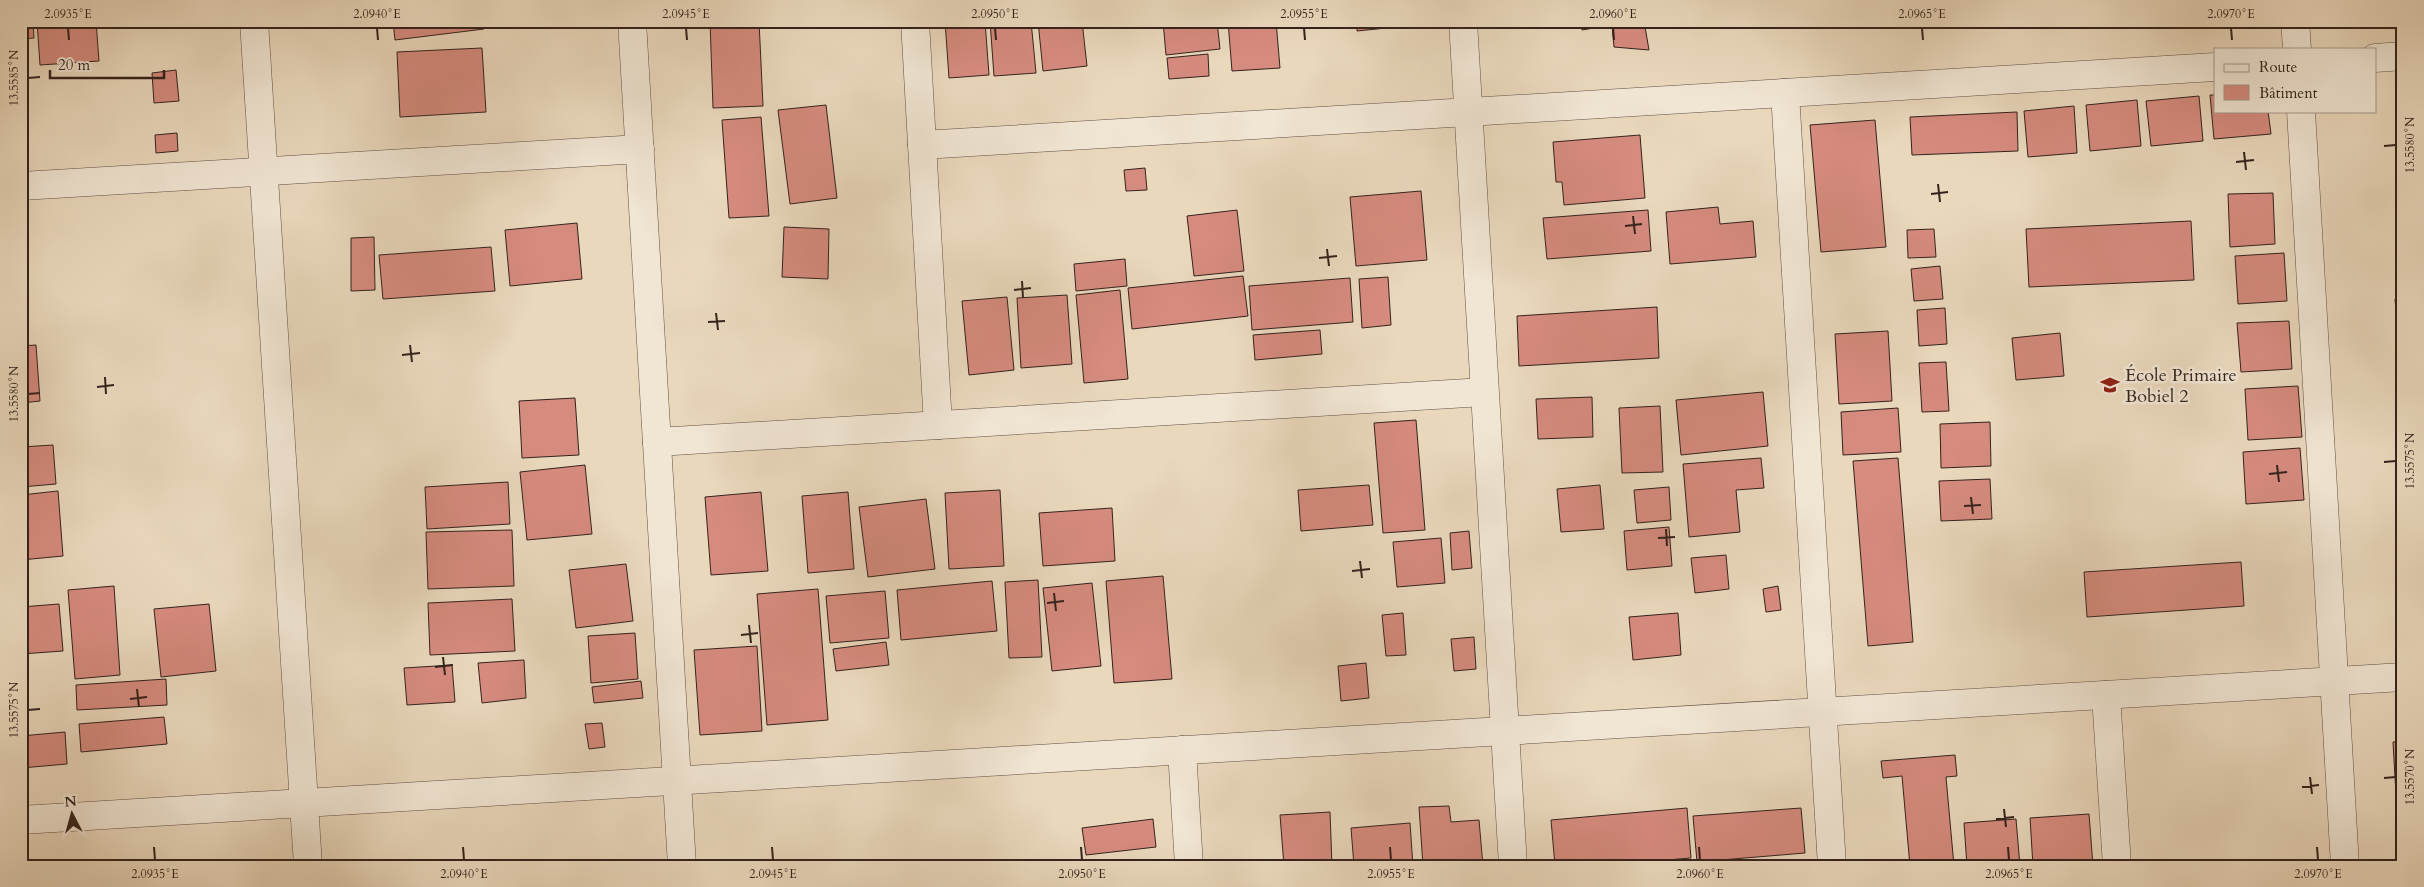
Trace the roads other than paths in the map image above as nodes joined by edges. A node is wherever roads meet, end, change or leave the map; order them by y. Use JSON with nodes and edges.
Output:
{"nodes":[{"id":1,"x":254,"y":21,"type":"edge"},
{"id":2,"x":632,"y":21,"type":"edge"},
{"id":3,"x":914,"y":21,"type":"edge"},
{"id":4,"x":1462,"y":21,"type":"edge"},
{"id":5,"x":2295,"y":21,"type":"edge"},
{"id":6,"x":2297,"y":48,"type":"edge"},
{"id":7,"x":2403,"y":56,"type":"edge"},
{"id":8,"x":2376,"y":58,"type":"edge"},
{"id":9,"x":2214,"y":67,"type":"edge"},
{"id":10,"x":1786,"y":93,"type":"junction"},
{"id":11,"x":1468,"y":112,"type":"junction"},
{"id":12,"x":2301,"y":112,"type":"edge"},
{"id":13,"x":922,"y":145,"type":"junction"},
{"id":14,"x":640,"y":149,"type":"junction"},
{"id":15,"x":263,"y":171,"type":"junction"},
{"id":16,"x":21,"y":186,"type":"edge"},
{"id":17,"x":1484,"y":392,"type":"junction"},
{"id":18,"x":938,"y":425,"type":"junction"},
{"id":19,"x":657,"y":442,"type":"junction"},
{"id":20,"x":2403,"y":677,"type":"edge"},
{"id":21,"x":2334,"y":681,"type":"junction"},
{"id":22,"x":2106,"y":695,"type":"junction"},
{"id":23,"x":1823,"y":712,"type":"junction"},
{"id":24,"x":1504,"y":731,"type":"junction"},
{"id":25,"x":1182,"y":750,"type":"junction"},
{"id":26,"x":677,"y":780,"type":"junction"},
{"id":27,"x":304,"y":803,"type":"junction"},
{"id":28,"x":21,"y":820,"type":"edge"},
{"id":29,"x":308,"y":866,"type":"edge"},
{"id":30,"x":682,"y":866,"type":"edge"},
{"id":31,"x":1189,"y":866,"type":"edge"},
{"id":32,"x":1513,"y":866,"type":"edge"},
{"id":33,"x":1832,"y":866,"type":"edge"},
{"id":34,"x":2116,"y":866,"type":"edge"},
{"id":35,"x":2345,"y":866,"type":"edge"}],
"edges":[{"from":1,"to":15,"type":"street"},
{"from":2,"to":14,"type":"street"},
{"from":3,"to":13,"type":"street"},
{"from":4,"to":11,"type":"street"},
{"from":5,"to":6,"type":"street"},
{"from":7,"to":8,"type":"street"},
{"from":9,"to":10,"type":"street"},
{"from":10,"to":11,"type":"street"},
{"from":10,"to":23,"type":"street"},
{"from":11,"to":13,"type":"street"},
{"from":11,"to":17,"type":"street"},
{"from":12,"to":21,"type":"street"},
{"from":13,"to":18,"type":"street"},
{"from":14,"to":15,"type":"street"},
{"from":14,"to":19,"type":"street"},
{"from":15,"to":16,"type":"street"},
{"from":15,"to":27,"type":"street"},
{"from":17,"to":18,"type":"street"},
{"from":17,"to":24,"type":"street"},
{"from":18,"to":19,"type":"street"},
{"from":19,"to":26,"type":"street"},
{"from":20,"to":21,"type":"street"},
{"from":21,"to":22,"type":"street"},
{"from":21,"to":35,"type":"street"},
{"from":22,"to":23,"type":"street"},
{"from":22,"to":34,"type":"street"},
{"from":23,"to":24,"type":"street"},
{"from":23,"to":33,"type":"street"},
{"from":24,"to":25,"type":"street"},
{"from":24,"to":32,"type":"street"},
{"from":25,"to":26,"type":"street"},
{"from":25,"to":31,"type":"street"},
{"from":26,"to":27,"type":"street"},
{"from":26,"to":30,"type":"street"},
{"from":27,"to":28,"type":"street"},
{"from":27,"to":29,"type":"street"}]}
